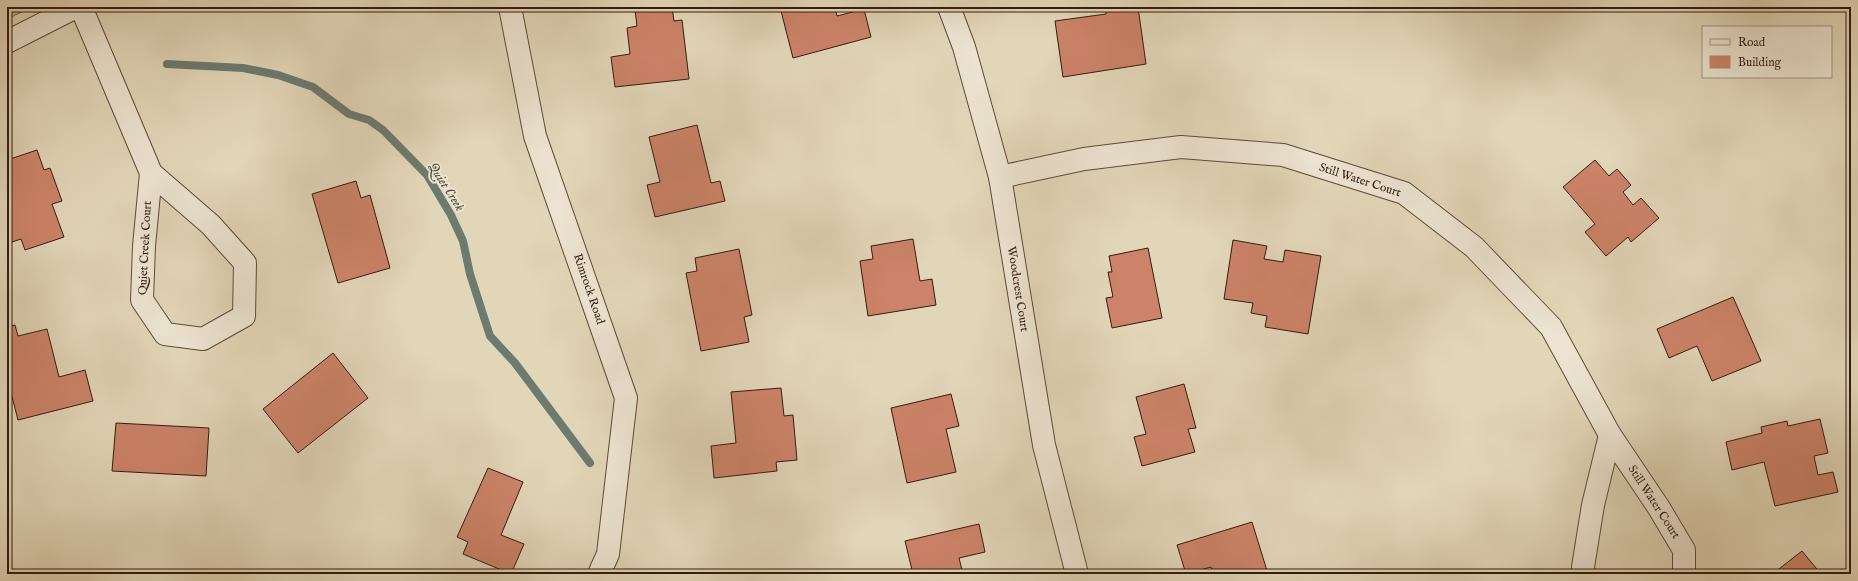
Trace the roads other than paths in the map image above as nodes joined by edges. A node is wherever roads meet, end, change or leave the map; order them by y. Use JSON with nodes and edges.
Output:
{"nodes":[{"id":1,"x":76,"y":7,"type":"edge"},
{"id":2,"x":81,"y":7,"type":"edge"},
{"id":3,"x":510,"y":7,"type":"edge"},
{"id":4,"x":949,"y":7,"type":"edge"},
{"id":5,"x":52,"y":12,"type":"edge"},
{"id":6,"x":7,"y":42,"type":"edge"},
{"id":7,"x":150,"y":173,"type":"junction"},
{"id":8,"x":1000,"y":177,"type":"junction"},
{"id":9,"x":1610,"y":435,"type":"junction"},
{"id":10,"x":599,"y":574,"type":"edge"},
{"id":11,"x":1077,"y":574,"type":"edge"},
{"id":12,"x":1584,"y":574,"type":"edge"},
{"id":13,"x":1684,"y":574,"type":"edge"}],
"edges":[{"from":1,"to":5,"type":"street"},
{"from":2,"to":7,"type":"street","name":"Quiet Creek Court"},
{"from":3,"to":10,"type":"street","name":"Rimrock Road"},
{"from":4,"to":8,"type":"street","name":"Woodcrest Court"},
{"from":5,"to":6,"type":"street"},
{"from":7,"to":7,"type":"street","name":"Quiet Creek Court"},
{"from":8,"to":9,"type":"street","name":"Still Water Court"},
{"from":8,"to":11,"type":"street","name":"Woodcrest Court"},
{"from":9,"to":12,"type":"street"},
{"from":9,"to":13,"type":"street","name":"Still Water Court"}]}
